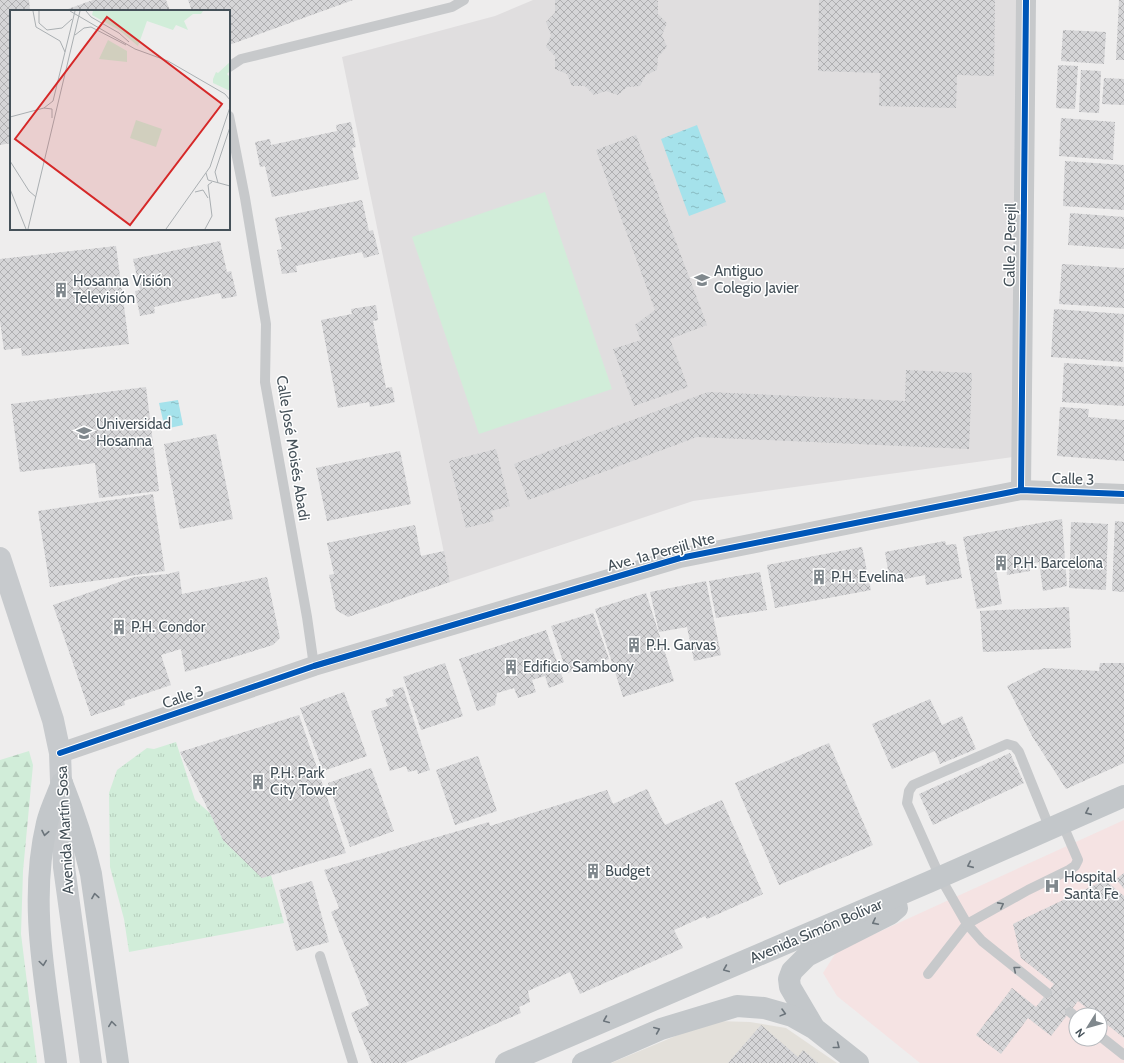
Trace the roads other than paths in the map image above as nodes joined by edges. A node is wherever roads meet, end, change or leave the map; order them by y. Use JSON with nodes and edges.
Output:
{"nodes":[{"id":1,"x":464,"y":0,"type":"edge"},
{"id":2,"x":1026,"y":0,"type":"edge"},
{"id":3,"x":230,"y":66,"type":"edge"},
{"id":4,"x":230,"y":121,"type":"edge"},
{"id":5,"x":1021,"y":490,"type":"junction"},
{"id":6,"x":1124,"y":494,"type":"edge"},
{"id":7,"x":0,"y":558,"type":"edge"},
{"id":8,"x":314,"y":666,"type":"junction"},
{"id":9,"x":60,"y":753,"type":"junction"},
{"id":10,"x":62,"y":783,"type":"junction"},
{"id":11,"x":1124,"y":796,"type":"edge"},
{"id":12,"x":1056,"y":826,"type":"junction"},
{"id":13,"x":935,"y":880,"type":"junction"},
{"id":14,"x":967,"y":924,"type":"junction"},
{"id":15,"x":320,"y":956,"type":"dead end"},
{"id":16,"x":928,"y":974,"type":"dead end"},
{"id":17,"x":1047,"y":993,"type":"dead end"},
{"id":18,"x":815,"y":1029,"type":"junction"},
{"id":19,"x":1108,"y":1042,"type":"edge"},
{"id":20,"x":1124,"y":1055,"type":"edge"},
{"id":21,"x":56,"y":1063,"type":"edge"},
{"id":22,"x":91,"y":1063,"type":"edge"},
{"id":23,"x":118,"y":1063,"type":"edge"},
{"id":24,"x":353,"y":1063,"type":"edge"},
{"id":25,"x":506,"y":1063,"type":"edge"},
{"id":26,"x":583,"y":1063,"type":"edge"},
{"id":27,"x":858,"y":1063,"type":"edge"}],
"edges":[{"from":1,"to":3,"type":"lane"},
{"from":2,"to":5,"type":"street","name":"Calle 2 Perejil"},
{"from":4,"to":8,"type":"lane","name":"Calle José Moisés Abadi"},
{"from":5,"to":6,"type":"street","name":"Calle 3"},
{"from":5,"to":8,"type":"street","name":"Ave. 1a Perejil Nte"},
{"from":7,"to":9,"type":"main road","name":"Avenida Martín Sosa"},
{"from":8,"to":9,"type":"street","name":"Calle 3"},
{"from":9,"to":10,"type":"main road","name":"Avenida Martín Sosa"},
{"from":10,"to":21,"type":"main road","one_way":true},
{"from":10,"to":22,"type":"main road","name":"Avenida Martín Sosa"},
{"from":23,"to":10,"type":"main road","one_way":true},
{"from":11,"to":12,"type":"main road","name":"Avenida Simón Bolívar","one_way":true},
{"from":12,"to":13,"type":"main road","name":"Avenida Simón Bolívar","one_way":true},
{"from":12,"to":13,"type":"lane"},
{"from":14,"to":12,"type":"lane","one_way":true},
{"from":13,"to":14,"type":"lane"},
{"from":13,"to":18,"type":"main road","one_way":true},
{"from":13,"to":25,"type":"main road","name":"Avenida Simón Bolívar","one_way":true},
{"from":14,"to":16,"type":"lane"},
{"from":17,"to":14,"type":"lane","one_way":true},
{"from":15,"to":24,"type":"lane"},
{"from":26,"to":18,"type":"main road","one_way":true},
{"from":18,"to":27,"type":"main road","one_way":true},
{"from":19,"to":20,"type":"lane"}]}
